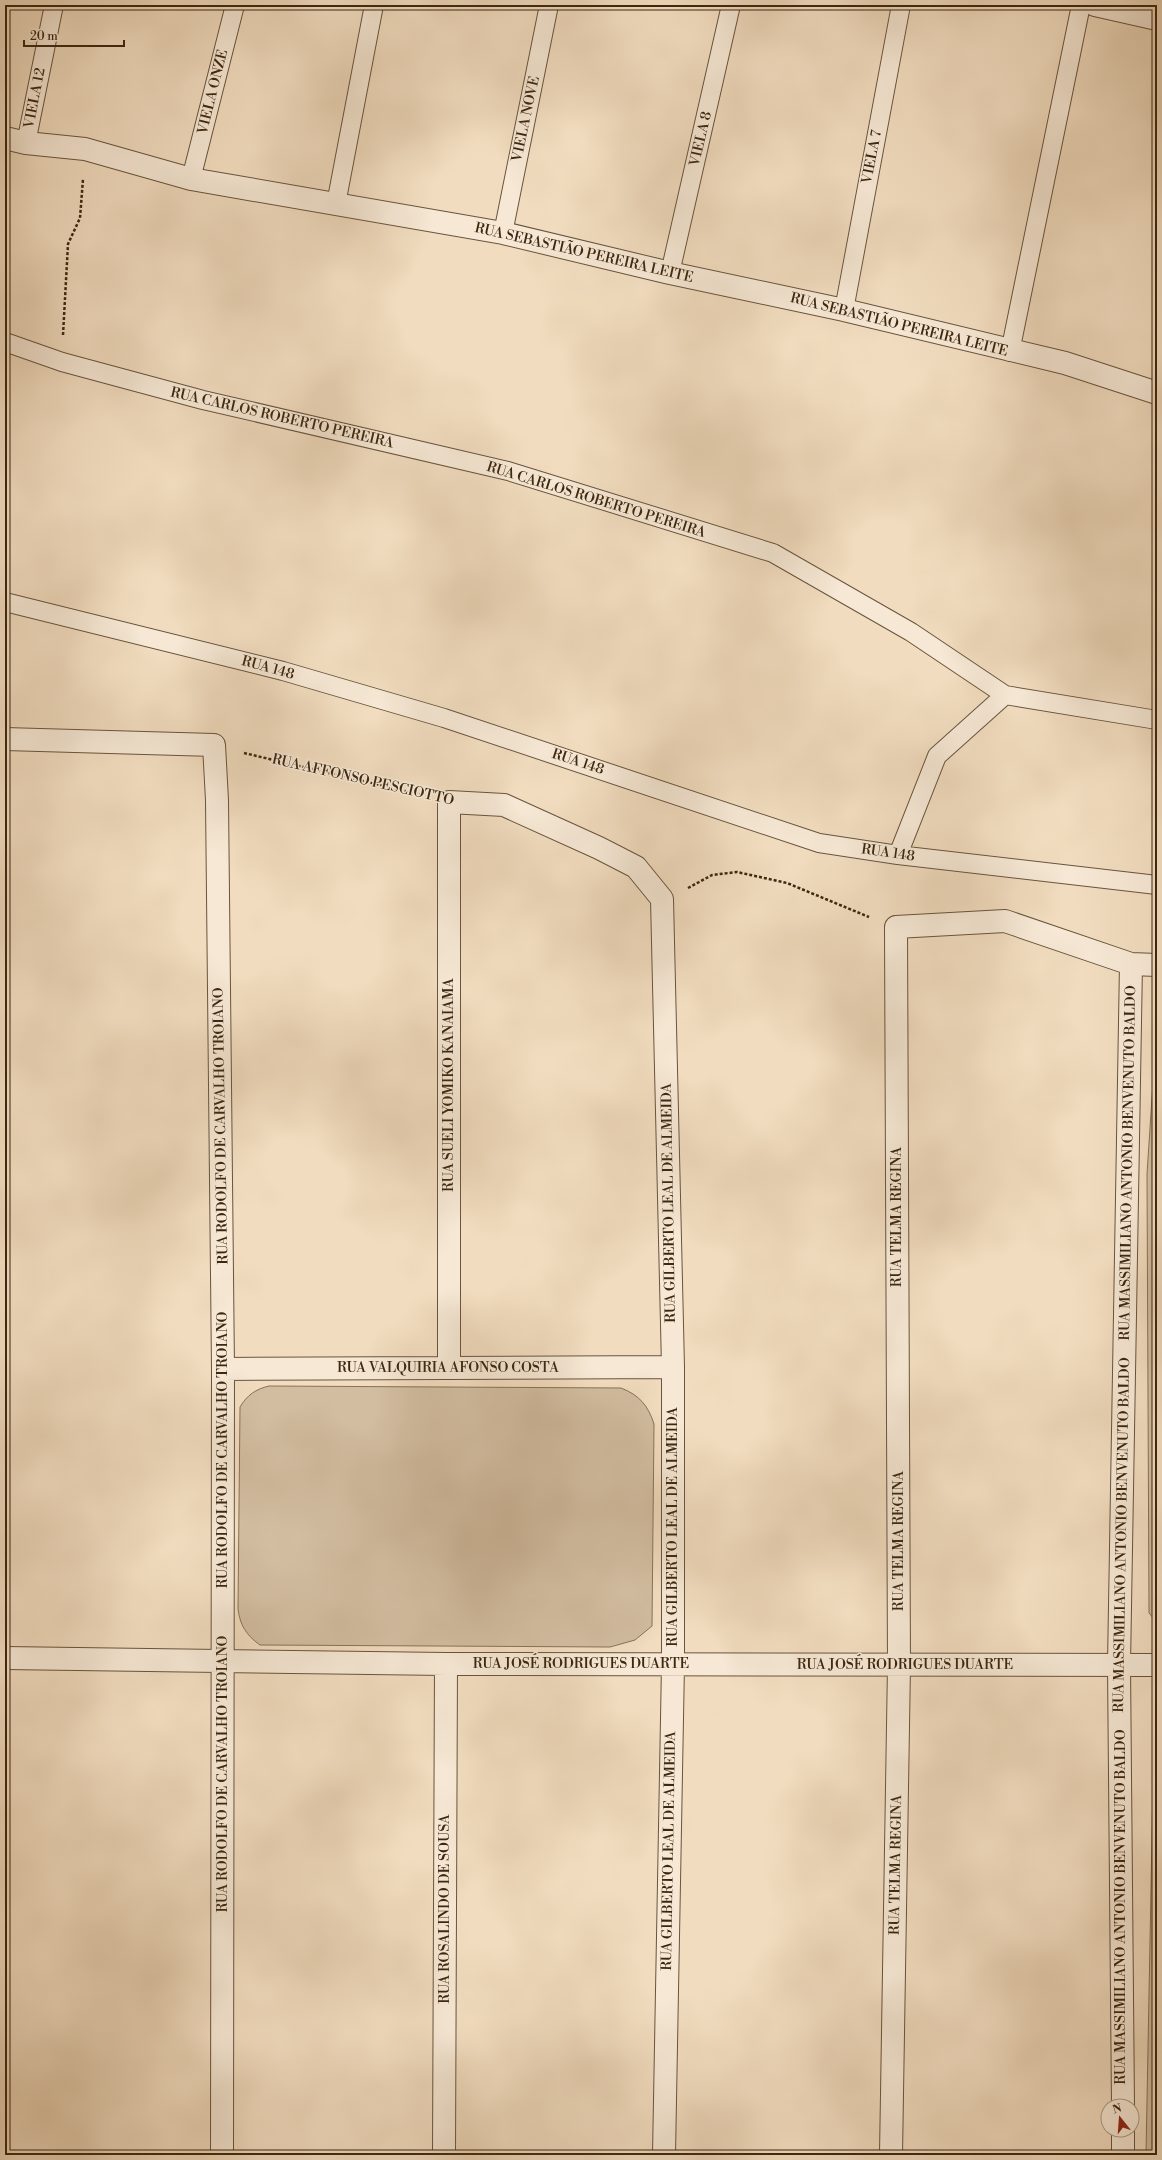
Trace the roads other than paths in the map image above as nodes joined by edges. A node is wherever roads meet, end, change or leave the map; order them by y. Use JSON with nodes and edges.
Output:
{"nodes":[{"id":1,"x":54,"y":5,"type":"edge"},
{"id":2,"x":235,"y":5,"type":"edge"},
{"id":3,"x":374,"y":5,"type":"edge"},
{"id":4,"x":549,"y":5,"type":"edge"},
{"id":5,"x":731,"y":5,"type":"edge"},
{"id":6,"x":901,"y":5,"type":"edge"},
{"id":7,"x":1082,"y":5,"type":"edge"},
{"id":8,"x":1095,"y":5,"type":"edge"},
{"id":9,"x":1157,"y":19,"type":"edge"},
{"id":10,"x":5,"y":138,"type":"edge"},
{"id":11,"x":26,"y":143,"type":"junction"},
{"id":12,"x":191,"y":179,"type":"junction"},
{"id":13,"x":336,"y":204,"type":"junction"},
{"id":14,"x":503,"y":233,"type":"junction"},
{"id":15,"x":670,"y":273,"type":"junction"},
{"id":16,"x":844,"y":310,"type":"junction"},
{"id":17,"x":5,"y":342,"type":"edge"},
{"id":18,"x":1010,"y":352,"type":"junction"},
{"id":19,"x":1157,"y":393,"type":"edge"},
{"id":20,"x":5,"y":602,"type":"edge"},
{"id":21,"x":1005,"y":695,"type":"junction"},
{"id":22,"x":1157,"y":720,"type":"edge"},
{"id":23,"x":5,"y":739,"type":"edge"},
{"id":24,"x":449,"y":802,"type":"joint"},
{"id":25,"x":898,"y":855,"type":"junction"},
{"id":26,"x":1157,"y":885,"type":"edge"},
{"id":27,"x":662,"y":899,"type":"joint"},
{"id":28,"x":1131,"y":964,"type":"junction"},
{"id":29,"x":1157,"y":965,"type":"edge"},
{"id":30,"x":673,"y":1366,"type":"junction"},
{"id":31,"x":449,"y":1367,"type":"junction"},
{"id":32,"x":224,"y":1370,"type":"junction"},
{"id":33,"x":5,"y":1658,"type":"edge"},
{"id":34,"x":224,"y":1662,"type":"junction"},
{"id":35,"x":446,"y":1664,"type":"junction"},
{"id":36,"x":673,"y":1664,"type":"junction"},
{"id":37,"x":1119,"y":1665,"type":"junction"},
{"id":38,"x":1157,"y":1665,"type":"edge"},
{"id":39,"x":899,"y":1666,"type":"junction"},
{"id":40,"x":1123,"y":2098,"type":"edge"},
{"id":41,"x":1123,"y":2138,"type":"edge"},
{"id":42,"x":222,"y":2155,"type":"edge"},
{"id":43,"x":444,"y":2155,"type":"edge"},
{"id":44,"x":664,"y":2155,"type":"edge"},
{"id":45,"x":891,"y":2155,"type":"edge"},
{"id":46,"x":1123,"y":2155,"type":"edge"}],
"edges":[{"from":1,"to":11,"type":"lane","name":"VIELA 12"},
{"from":2,"to":12,"type":"lane","name":"VIELA ONZE"},
{"from":3,"to":13,"type":"lane"},
{"from":4,"to":14,"type":"lane","name":"VIELA NOVE"},
{"from":5,"to":15,"type":"lane","name":"VIELA 8"},
{"from":6,"to":16,"type":"lane","name":"VIELA 7"},
{"from":7,"to":18,"type":"lane"},
{"from":8,"to":9,"type":"street"},
{"from":10,"to":11,"type":"street","name":"RUA SEBASTIÃO PEREIRA LEITE"},
{"from":11,"to":12,"type":"street","name":"RUA SEBASTIÃO PEREIRA LEITE"},
{"from":12,"to":13,"type":"street","name":"RUA SEBASTIÃO PEREIRA LEITE"},
{"from":13,"to":14,"type":"street","name":"RUA SEBASTIÃO PEREIRA LEITE"},
{"from":14,"to":15,"type":"street","name":"RUA SEBASTIÃO PEREIRA LEITE"},
{"from":15,"to":16,"type":"street","name":"RUA SEBASTIÃO PEREIRA LEITE"},
{"from":16,"to":18,"type":"street","name":"RUA SEBASTIÃO PEREIRA LEITE"},
{"from":17,"to":21,"type":"lane","name":"RUA CARLOS ROBERTO PEREIRA"},
{"from":18,"to":19,"type":"street","name":"RUA SEBASTIÃO PEREIRA LEITE"},
{"from":20,"to":25,"type":"lane","name":"RUA 148"},
{"from":21,"to":22,"type":"lane","name":"RUA CARLOS ROBERTO PEREIRA"},
{"from":21,"to":25,"type":"lane"},
{"from":23,"to":32,"type":"street","name":"RUA RODOLFO DE CARVALHO TROIANO"},
{"from":24,"to":27,"type":"street","name":"RUA AFFONSO PESCIOTTO"},
{"from":24,"to":31,"type":"street","name":"RUA SUELI YOMIKO KANAIAMA"},
{"from":25,"to":26,"type":"lane","name":"RUA 148"},
{"from":27,"to":30,"type":"street","name":"RUA GILBERTO LEAL DE ALMEIDA"},
{"from":28,"to":29,"type":"street"},
{"from":28,"to":37,"type":"street","name":"RUA MASSIMILIANO ANTONIO BENVENUTO BALDO"},
{"from":28,"to":39,"type":"street","name":"RUA TELMA REGINA"},
{"from":30,"to":31,"type":"street","name":"RUA VALQUIRIA AFONSO COSTA"},
{"from":30,"to":36,"type":"street","name":"RUA GILBERTO LEAL DE ALMEIDA"},
{"from":31,"to":32,"type":"street","name":"RUA VALQUIRIA AFONSO COSTA"},
{"from":32,"to":34,"type":"street","name":"RUA RODOLFO DE CARVALHO TROIANO"},
{"from":33,"to":34,"type":"street","name":"RUA JOSÉ RODRIGUES DUARTE"},
{"from":34,"to":35,"type":"street","name":"RUA JOSÉ RODRIGUES DUARTE"},
{"from":34,"to":42,"type":"street","name":"RUA RODOLFO DE CARVALHO TROIANO"},
{"from":35,"to":36,"type":"street","name":"RUA JOSÉ RODRIGUES DUARTE"},
{"from":35,"to":43,"type":"street","name":"RUA ROSALINDO DE SOUSA"},
{"from":36,"to":39,"type":"street","name":"RUA JOSÉ RODRIGUES DUARTE"},
{"from":36,"to":44,"type":"street","name":"RUA GILBERTO LEAL DE ALMEIDA"},
{"from":37,"to":38,"type":"street","name":"RUA JOSÉ RODRIGUES DUARTE"},
{"from":37,"to":39,"type":"street","name":"RUA JOSÉ RODRIGUES DUARTE"},
{"from":37,"to":40,"type":"street","name":"RUA MASSIMILIANO ANTONIO BENVENUTO BALDO"},
{"from":39,"to":45,"type":"street","name":"RUA TELMA REGINA"},
{"from":41,"to":46,"type":"street"}]}
